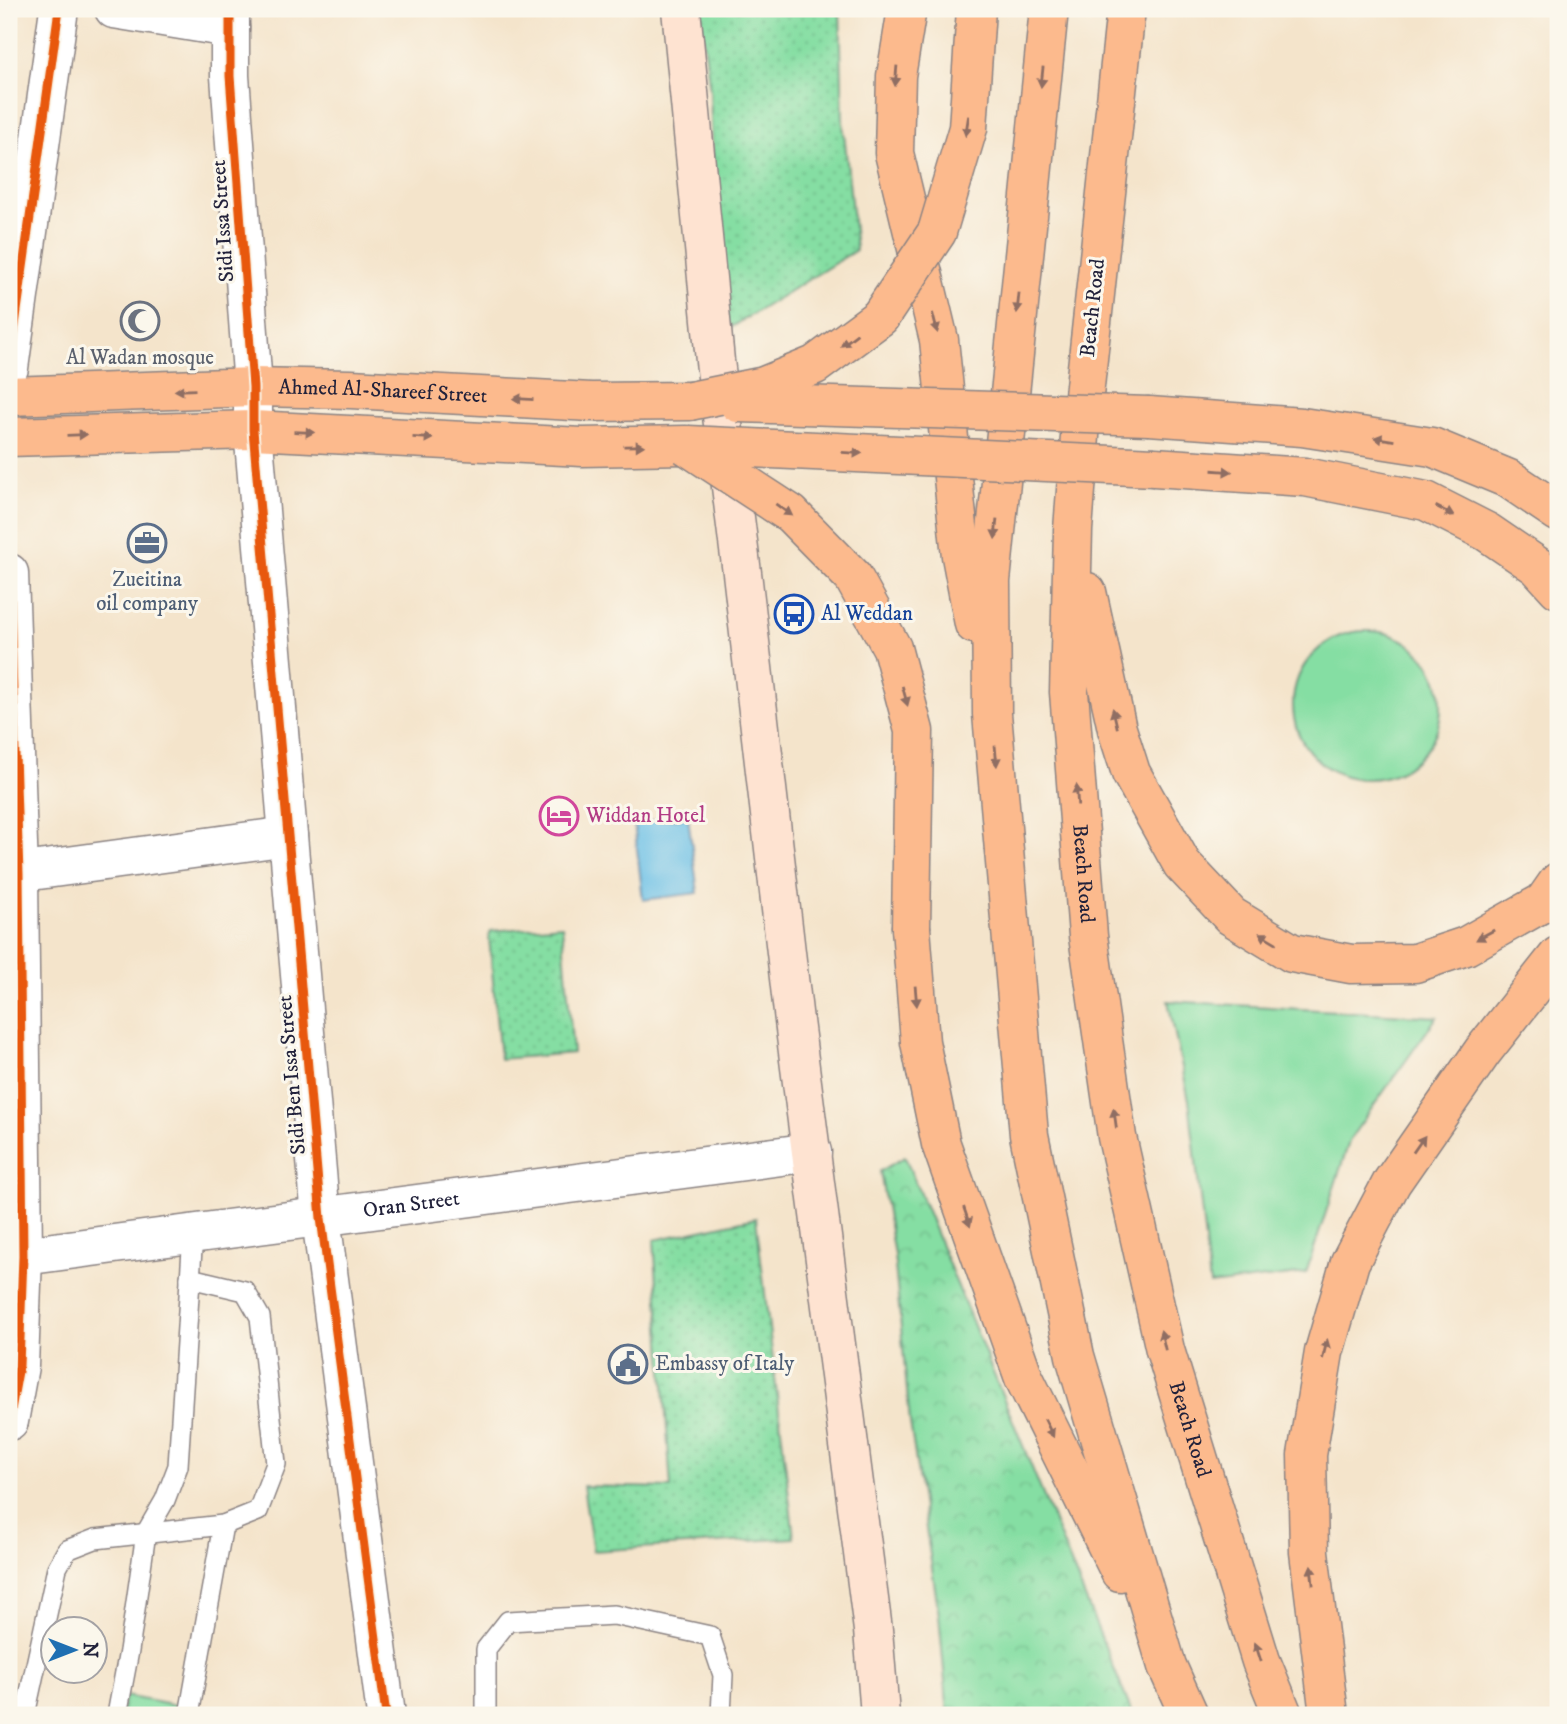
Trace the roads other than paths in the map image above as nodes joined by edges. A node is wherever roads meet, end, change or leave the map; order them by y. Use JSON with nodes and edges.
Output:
{"nodes":[{"id":1,"x":59,"y":9,"type":"edge"},
{"id":2,"x":114,"y":9,"type":"edge"},
{"id":3,"x":681,"y":9,"type":"edge"},
{"id":4,"x":907,"y":9,"type":"edge"},
{"id":5,"x":976,"y":9,"type":"edge"},
{"id":6,"x":1049,"y":9,"type":"edge"},
{"id":7,"x":1126,"y":9,"type":"edge"},
{"id":8,"x":230,"y":19,"type":"edge"},
{"id":9,"x":9,"y":368,"type":"edge"},
{"id":10,"x":253,"y":387,"type":"junction"},
{"id":11,"x":9,"y":396,"type":"edge"},
{"id":12,"x":690,"y":401,"type":"junction"},
{"id":13,"x":253,"y":430,"type":"junction"},
{"id":14,"x":9,"y":437,"type":"edge"},
{"id":15,"x":686,"y":445,"type":"junction"},
{"id":16,"x":1558,"y":512,"type":"edge"},
{"id":17,"x":1073,"y":530,"type":"junction"},
{"id":18,"x":9,"y":573,"type":"edge"},
{"id":19,"x":1558,"y":589,"type":"edge"},
{"id":20,"x":992,"y":714,"type":"junction"},
{"id":21,"x":288,"y":836,"type":"junction"},
{"id":22,"x":14,"y":874,"type":"edge"},
{"id":23,"x":1551,"y":892,"type":"edge"},
{"id":24,"x":1558,"y":956,"type":"edge"},
{"id":25,"x":812,"y":1152,"type":"junction"},
{"id":26,"x":321,"y":1218,"type":"junction"},
{"id":27,"x":193,"y":1234,"type":"junction"},
{"id":28,"x":16,"y":1255,"type":"edge"},
{"id":29,"x":190,"y":1278,"type":"junction"},
{"id":30,"x":9,"y":1421,"type":"edge"},
{"id":31,"x":223,"y":1525,"type":"junction"},
{"id":32,"x":146,"y":1533,"type":"junction"},
{"id":33,"x":873,"y":1630,"type":"junction"},
{"id":34,"x":1167,"y":1666,"type":"junction"},
{"id":35,"x":25,"y":1715,"type":"edge"},
{"id":36,"x":117,"y":1715,"type":"edge"},
{"id":37,"x":189,"y":1715,"type":"edge"},
{"id":38,"x":386,"y":1715,"type":"edge"},
{"id":39,"x":486,"y":1715,"type":"edge"},
{"id":40,"x":721,"y":1715,"type":"edge"},
{"id":41,"x":880,"y":1715,"type":"edge"},
{"id":42,"x":898,"y":1715,"type":"edge"},
{"id":43,"x":1189,"y":1715,"type":"edge"},
{"id":44,"x":1283,"y":1715,"type":"edge"},
{"id":45,"x":1329,"y":1715,"type":"edge"}],
"edges":[{"from":1,"to":9,"type":"street"},
{"from":2,"to":8,"type":"street"},
{"from":3,"to":25,"type":"main road"},
{"from":4,"to":20,"type":"highway","one_way":true},
{"from":5,"to":12,"type":"highway","one_way":true,"bridge":true},
{"from":6,"to":20,"type":"highway","one_way":true},
{"from":7,"to":17,"type":"highway","name":"Beach Road"},
{"from":8,"to":10,"type":"street","name":"Sidi Issa Street"},
{"from":10,"to":11,"type":"highway","name":"Ahmed Al-Shareef Street","one_way":true},
{"from":12,"to":10,"type":"highway","name":"Ahmed Al-Shareef Street","one_way":true},
{"from":10,"to":13,"type":"street","name":"Sidi Issa Street"},
{"from":16,"to":12,"type":"highway","one_way":true,"bridge":true},
{"from":14,"to":13,"type":"highway","name":"Ahmed Al-Shareef Street","one_way":true},
{"from":13,"to":15,"type":"highway","name":"Ahmed Al-Shareef Street","one_way":true},
{"from":13,"to":21,"type":"street","name":"Sidi Ben Issa Street"},
{"from":15,"to":19,"type":"highway","name":"Ahmed Al-Shareef Street","one_way":true,"bridge":true},
{"from":15,"to":34,"type":"highway","one_way":true,"bridge":true},
{"from":23,"to":17,"type":"highway","one_way":true},
{"from":44,"to":17,"type":"highway","name":"Beach Road","one_way":true},
{"from":18,"to":22,"type":"street"},
{"from":20,"to":34,"type":"highway","one_way":true},
{"from":21,"to":22,"type":"street"},
{"from":21,"to":26,"type":"street","name":"Sidi Ben Issa Street"},
{"from":22,"to":28,"type":"street"},
{"from":45,"to":24,"type":"highway","one_way":true},
{"from":25,"to":26,"type":"street","name":"Oran Street"},
{"from":25,"to":33,"type":"main road"},
{"from":26,"to":27,"type":"street","name":"Oran Street"},
{"from":26,"to":38,"type":"street","name":"Sidi Ben Issa Street"},
{"from":27,"to":28,"type":"street","name":"Oran Street"},
{"from":27,"to":29,"type":"lane"},
{"from":28,"to":30,"type":"street"},
{"from":29,"to":31,"type":"lane"},
{"from":29,"to":32,"type":"lane"},
{"from":31,"to":32,"type":"lane"},
{"from":31,"to":37,"type":"lane"},
{"from":32,"to":35,"type":"lane"},
{"from":32,"to":36,"type":"lane"},
{"from":33,"to":41,"type":"main road"},
{"from":33,"to":42,"type":"main road"},
{"from":34,"to":43,"type":"highway"},
{"from":39,"to":40,"type":"lane"}]}
